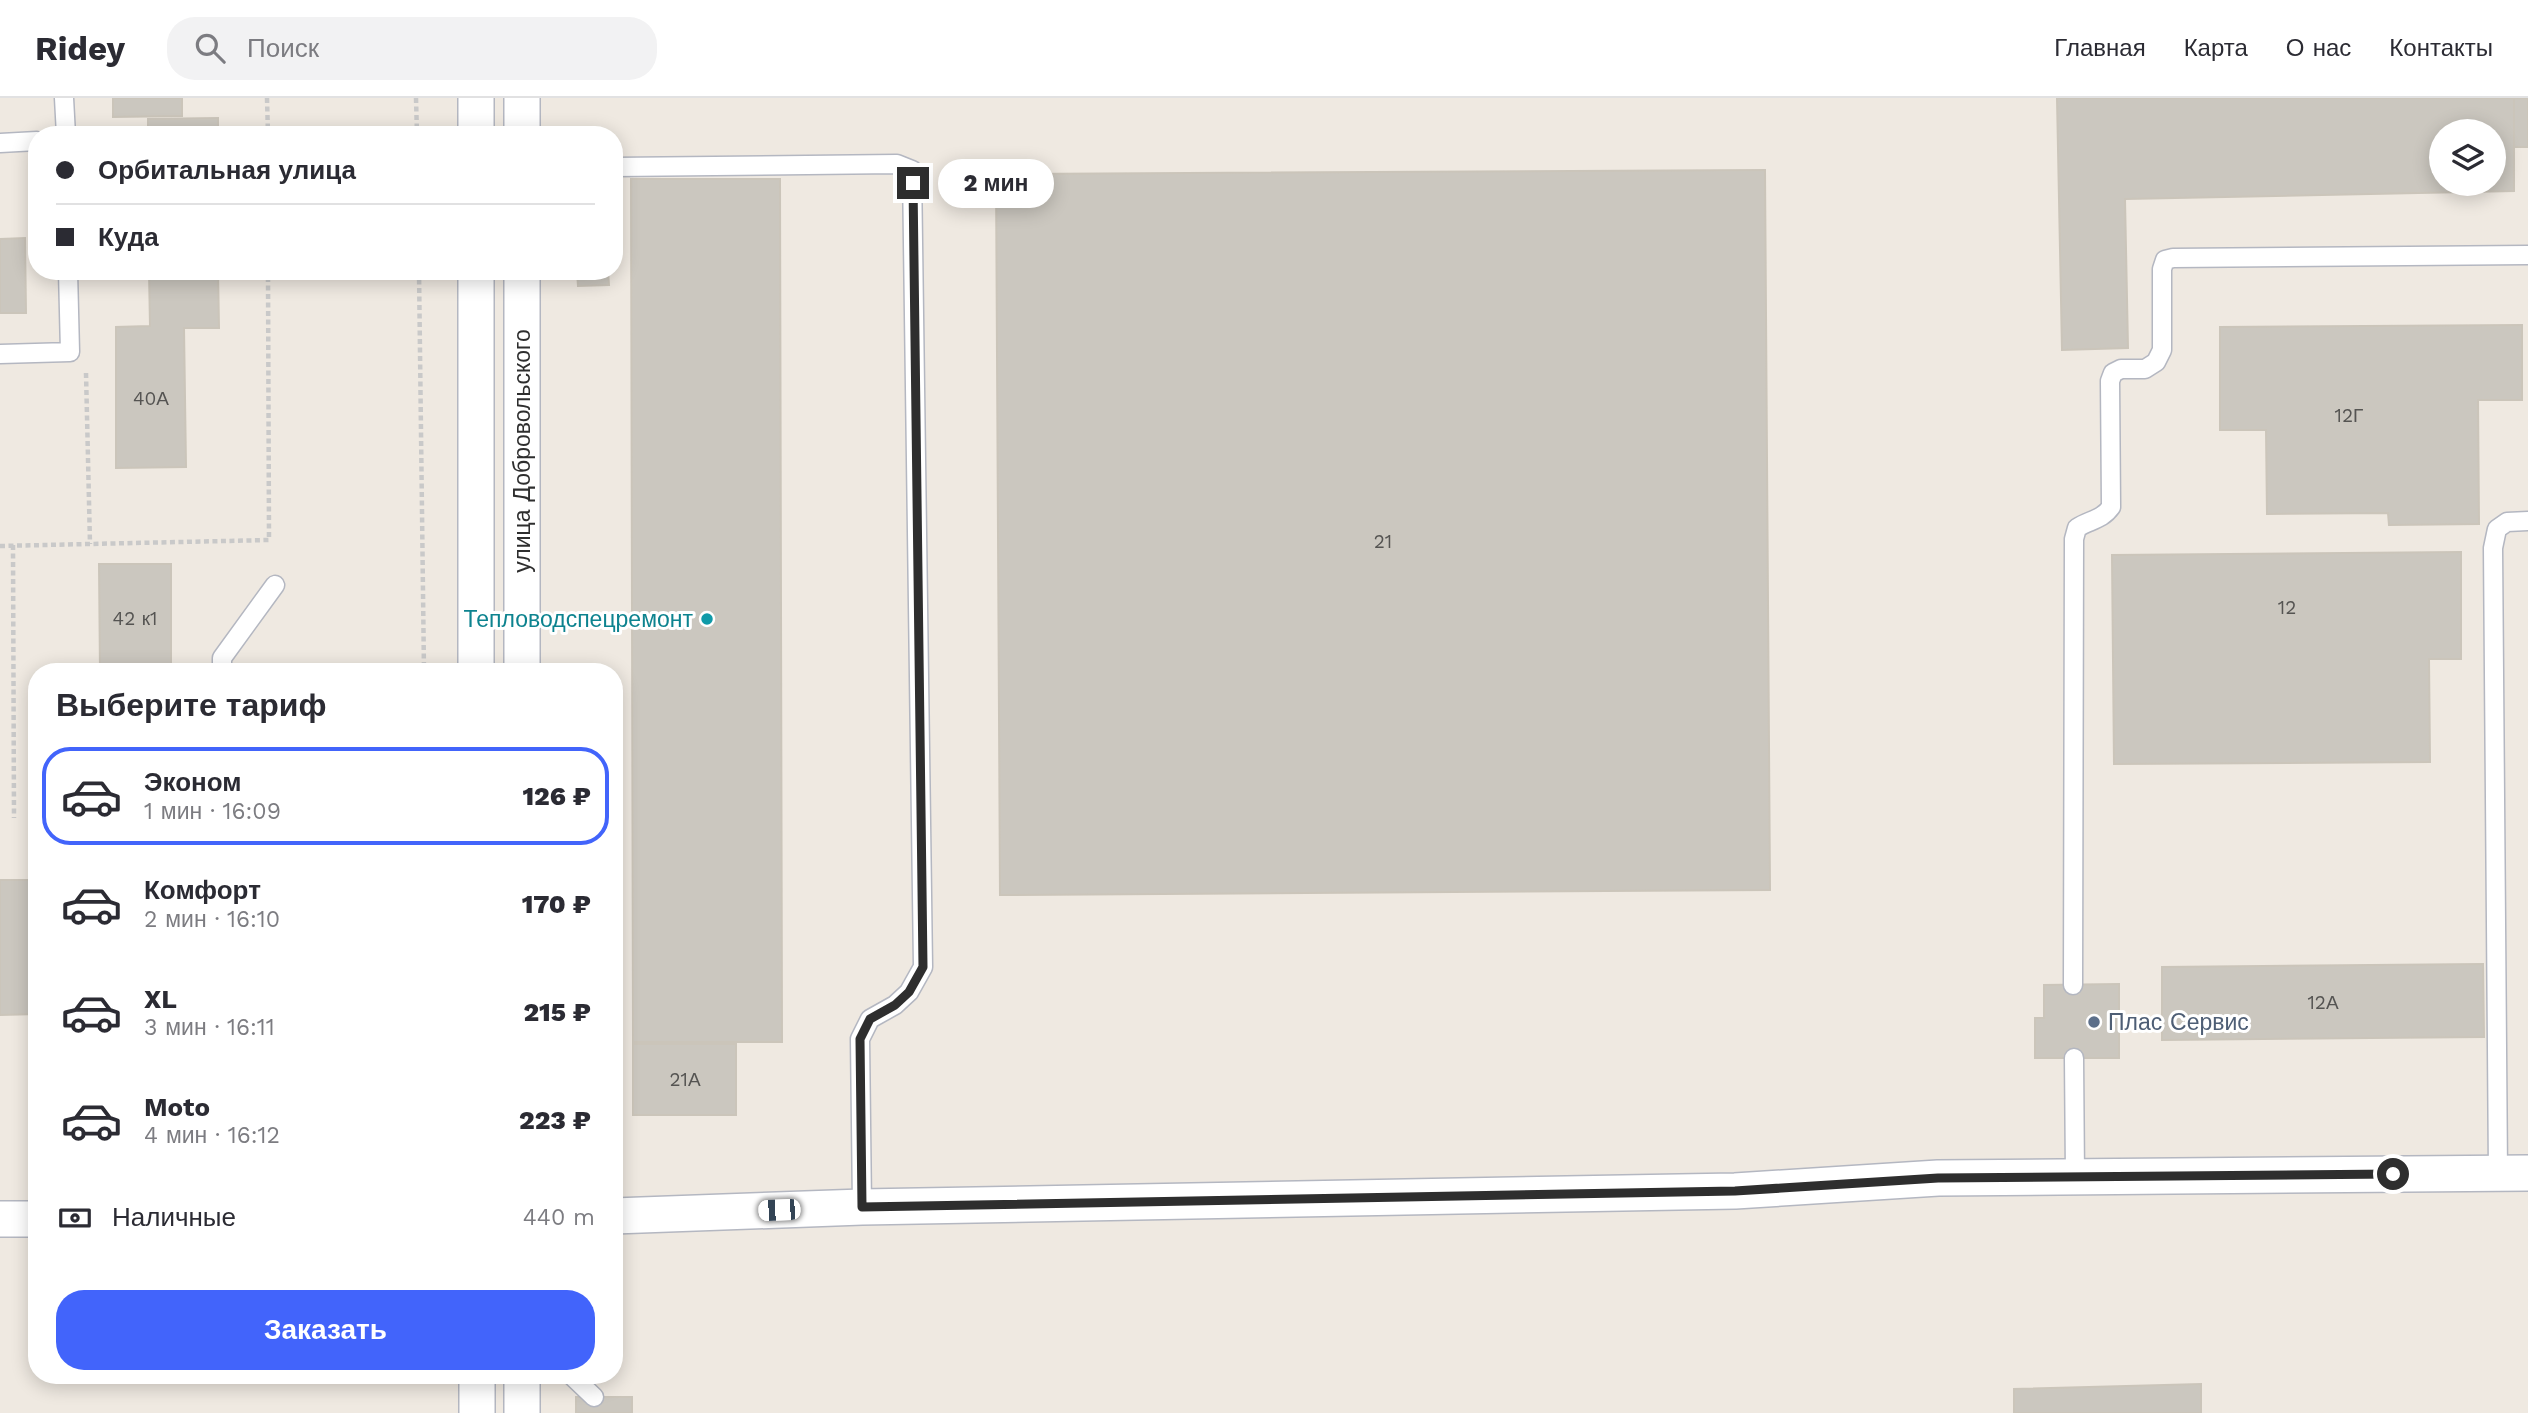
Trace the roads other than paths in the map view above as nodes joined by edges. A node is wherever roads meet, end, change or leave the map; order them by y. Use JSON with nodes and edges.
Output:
{"nodes":[{"id":1,"x":64,"y":98,"type":"edge"},
{"id":2,"x":476,"y":98,"type":"edge"},
{"id":3,"x":522,"y":98,"type":"edge"},
{"id":4,"x":66,"y":126,"type":"edge"},
{"id":5,"x":476,"y":126,"type":"edge"},
{"id":6,"x":522,"y":126,"type":"edge"},
{"id":7,"x":28,"y":141,"type":"edge"},
{"id":8,"x":0,"y":143,"type":"edge"},
{"id":9,"x":623,"y":167,"type":"edge"},
{"id":10,"x":2528,"y":255,"type":"edge"},
{"id":11,"x":68,"y":280,"type":"edge"},
{"id":12,"x":476,"y":280,"type":"edge"},
{"id":13,"x":522,"y":280,"type":"edge"},
{"id":14,"x":0,"y":354,"type":"edge"},
{"id":15,"x":2528,"y":521,"type":"edge"},
{"id":16,"x":275,"y":585,"type":"dead end"},
{"id":17,"x":222,"y":663,"type":"edge"},
{"id":18,"x":476,"y":663,"type":"edge"},
{"id":19,"x":522,"y":663,"type":"edge"},
{"id":20,"x":2073,"y":985,"type":"dead end"},
{"id":21,"x":2074,"y":1058,"type":"dead end"},
{"id":22,"x":2513,"y":1173,"type":"edge"},
{"id":23,"x":2075,"y":1177,"type":"junction"},
{"id":24,"x":862,"y":1207,"type":"junction"},
{"id":25,"x":623,"y":1216,"type":"edge"},
{"id":26,"x":0,"y":1219,"type":"edge"},
{"id":27,"x":28,"y":1219,"type":"edge"},
{"id":28,"x":477,"y":1384,"type":"edge"},
{"id":29,"x":522,"y":1384,"type":"edge"},
{"id":30,"x":580,"y":1384,"type":"edge"},
{"id":31,"x":594,"y":1397,"type":"dead end"},
{"id":32,"x":477,"y":1413,"type":"edge"},
{"id":33,"x":522,"y":1413,"type":"edge"}],
"edges":[{"from":1,"to":4,"type":"lane"},
{"from":2,"to":5,"type":"street"},
{"from":3,"to":6,"type":"street"},
{"from":7,"to":8,"type":"lane"},
{"from":9,"to":24,"type":"lane"},
{"from":10,"to":20,"type":"lane"},
{"from":11,"to":14,"type":"lane"},
{"from":12,"to":18,"type":"street","name":"улица Добровольского"},
{"from":13,"to":19,"type":"street","name":"улица Добровольского"},
{"from":15,"to":22,"type":"lane"},
{"from":16,"to":17,"type":"lane"},
{"from":21,"to":23,"type":"lane"},
{"from":22,"to":23,"type":"street"},
{"from":23,"to":24,"type":"street"},
{"from":24,"to":25,"type":"street"},
{"from":26,"to":27,"type":"street"},
{"from":28,"to":32,"type":"street"},
{"from":29,"to":33,"type":"street"},
{"from":30,"to":31,"type":"lane"}]}
